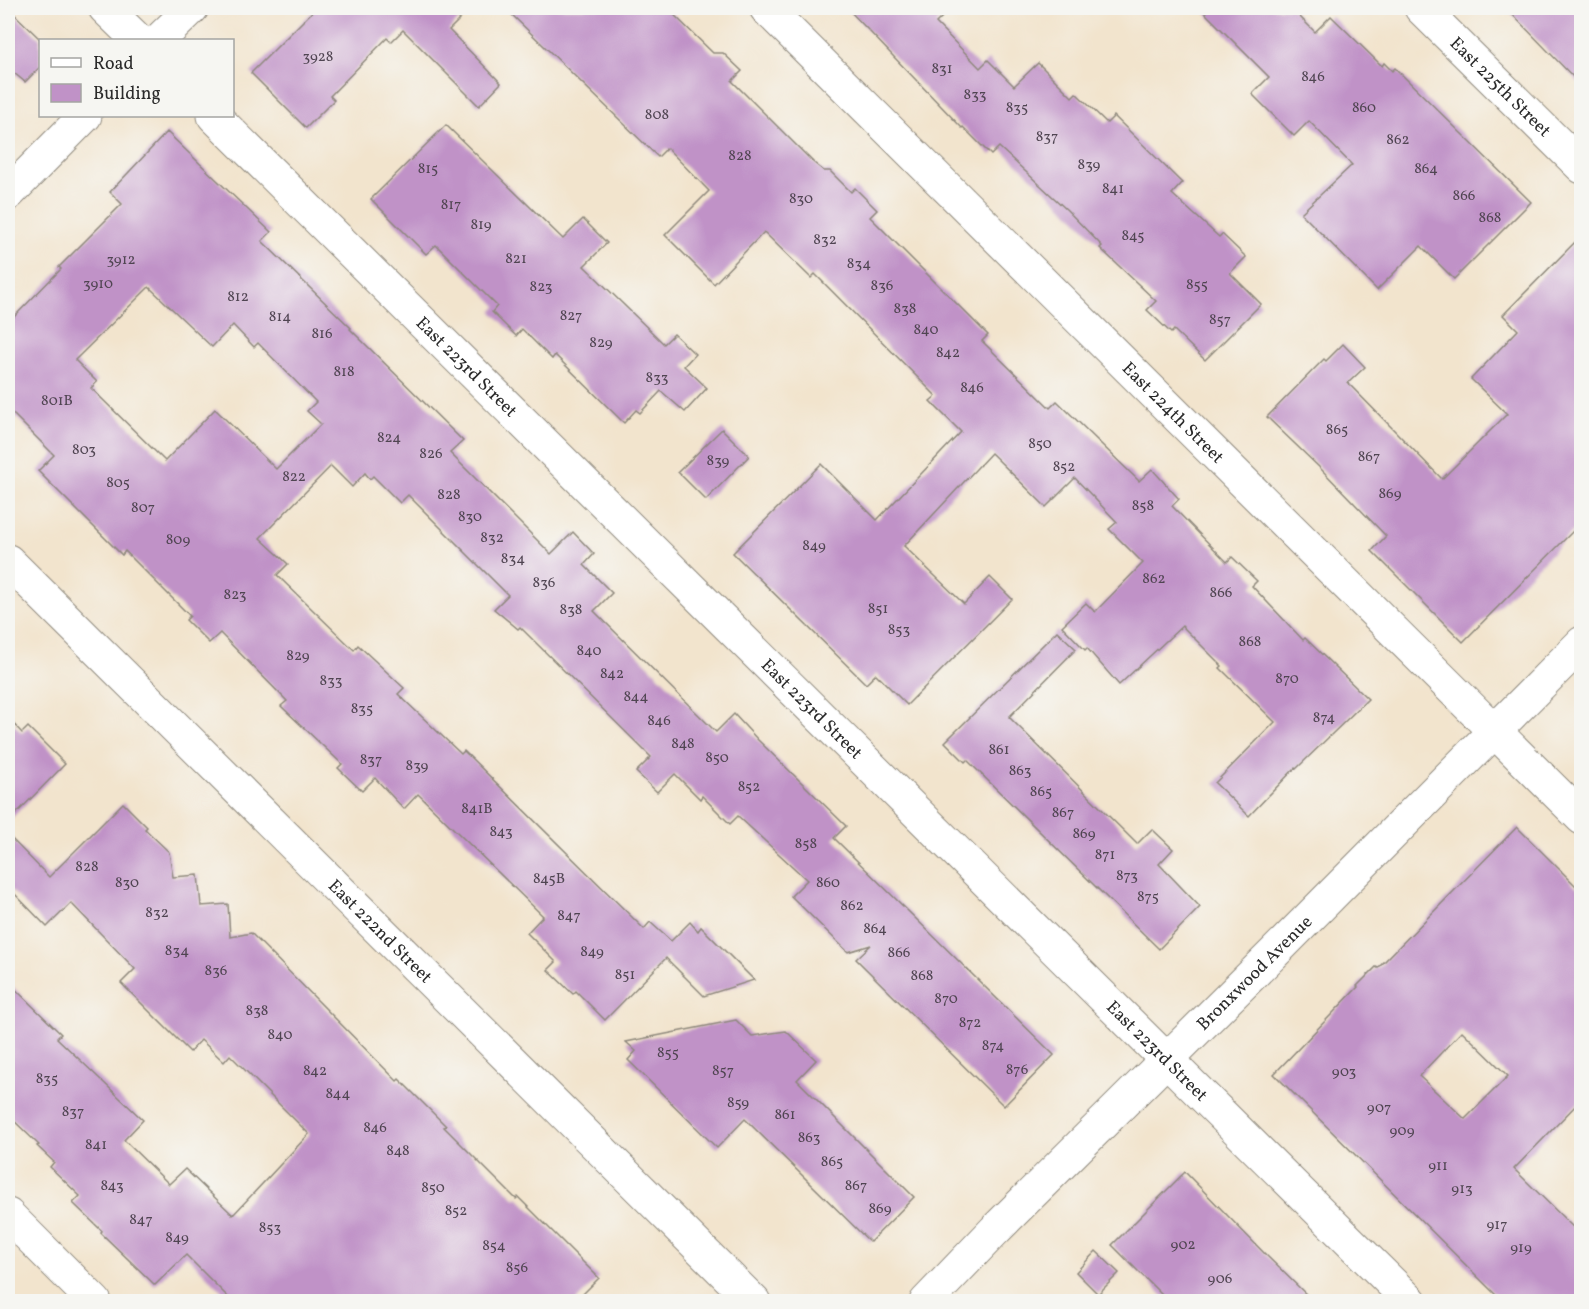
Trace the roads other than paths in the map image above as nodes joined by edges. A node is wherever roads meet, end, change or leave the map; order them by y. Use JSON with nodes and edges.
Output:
{"nodes":[{"id":1,"x":105,"y":8,"type":"edge"},
{"id":2,"x":192,"y":8,"type":"edge"},
{"id":3,"x":766,"y":8,"type":"edge"},
{"id":4,"x":1421,"y":8,"type":"edge"},
{"id":5,"x":137,"y":39,"type":"edge"},
{"id":6,"x":160,"y":39,"type":"edge"},
{"id":7,"x":84,"y":117,"type":"edge"},
{"id":8,"x":215,"y":117,"type":"edge"},
{"id":9,"x":1581,"y":167,"type":"edge"},
{"id":10,"x":8,"y":194,"type":"edge"},
{"id":11,"x":8,"y":561,"type":"edge"},
{"id":12,"x":1581,"y":644,"type":"edge"},
{"id":13,"x":1494,"y":732,"type":"junction"},
{"id":14,"x":1581,"y":818,"type":"edge"},
{"id":15,"x":1167,"y":1060,"type":"junction"},
{"id":16,"x":8,"y":1215,"type":"edge"},
{"id":17,"x":95,"y":1302,"type":"edge"},
{"id":18,"x":754,"y":1302,"type":"edge"},
{"id":19,"x":926,"y":1302,"type":"edge"},
{"id":20,"x":1411,"y":1302,"type":"edge"}],
"edges":[{"from":1,"to":5,"type":"street"},
{"from":2,"to":6,"type":"street"},
{"from":3,"to":13,"type":"street","name":"East 224th Street"},
{"from":4,"to":9,"type":"street","name":"East 225th Street"},
{"from":7,"to":10,"type":"street"},
{"from":8,"to":15,"type":"street","name":"East 223rd Street"},
{"from":11,"to":18,"type":"street","name":"East 222nd Street"},
{"from":12,"to":13,"type":"street","name":"Bronxwood Avenue"},
{"from":13,"to":14,"type":"street","name":"East 224th Street"},
{"from":13,"to":15,"type":"street","name":"Bronxwood Avenue"},
{"from":15,"to":19,"type":"street","name":"Bronxwood Avenue"},
{"from":15,"to":20,"type":"street","name":"East 223rd Street"},
{"from":16,"to":17,"type":"street"}]}
